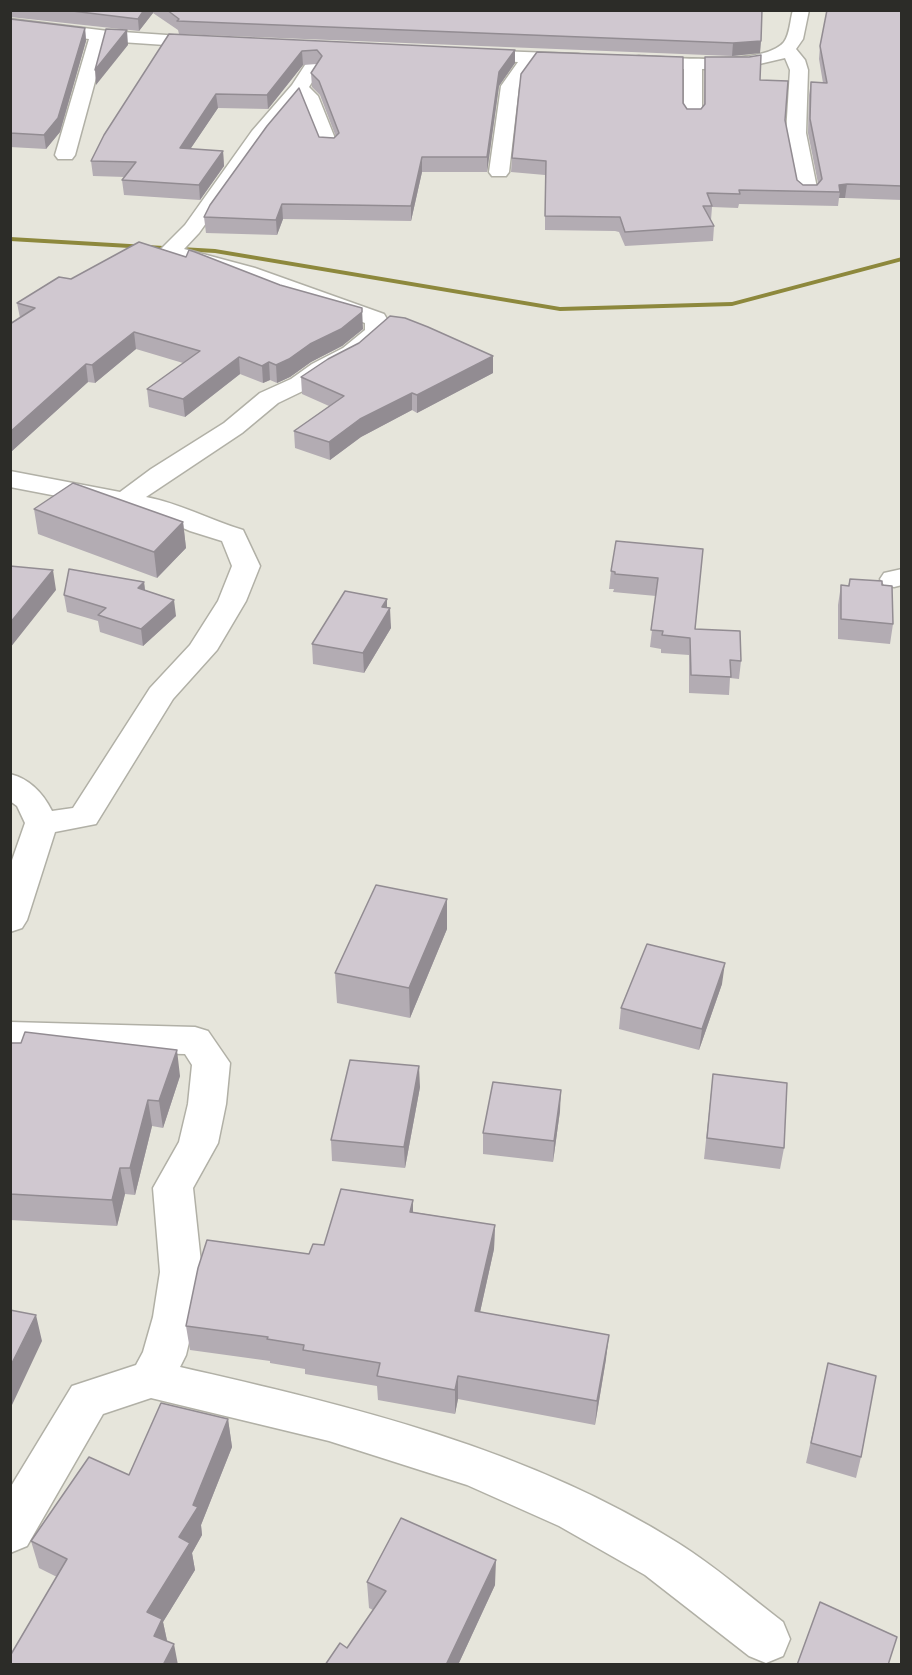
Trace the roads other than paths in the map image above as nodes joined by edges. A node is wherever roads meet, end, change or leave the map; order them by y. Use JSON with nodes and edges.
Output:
{"nodes":[{"id":1,"x":801,"y":10,"type":"edge"},
{"id":2,"x":10,"y":24,"type":"edge"},
{"id":3,"x":99,"y":35,"type":"junction"},
{"id":4,"x":232,"y":44,"type":"edge"},
{"id":5,"x":301,"y":48,"type":"edge"},
{"id":6,"x":324,"y":48,"type":"junction"},
{"id":7,"x":787,"y":49,"type":"junction"},
{"id":8,"x":347,"y":50,"type":"edge"},
{"id":9,"x":451,"y":54,"type":"edge"},
{"id":10,"x":530,"y":58,"type":"junction"},
{"id":11,"x":592,"y":60,"type":"edge"},
{"id":12,"x":626,"y":61,"type":"edge"},
{"id":13,"x":693,"y":63,"type":"junction"},
{"id":14,"x":299,"y":88,"type":"junction"},
{"id":15,"x":693,"y":116,"type":"edge"},
{"id":16,"x":328,"y":146,"type":"edge"},
{"id":17,"x":65,"y":156,"type":"dead end"},
{"id":18,"x":499,"y":172,"type":"dead end"},
{"id":19,"x":808,"y":193,"type":"edge"},
{"id":20,"x":10,"y":479,"type":"edge"},
{"id":21,"x":124,"y":501,"type":"junction"},
{"id":22,"x":10,"y":784,"type":"edge"},
{"id":23,"x":41,"y":823,"type":"junction"},
{"id":24,"x":10,"y":920,"type":"edge"},
{"id":25,"x":10,"y":1036,"type":"edge"},
{"id":26,"x":151,"y":1379,"type":"junction"},
{"id":27,"x":10,"y":1531,"type":"edge"},
{"id":28,"x":766,"y":1639,"type":"dead end"}],
"edges":[{"from":1,"to":7,"type":"street"},
{"from":2,"to":3,"type":"street"},
{"from":3,"to":4,"type":"street"},
{"from":3,"to":17,"type":"street"},
{"from":5,"to":6,"type":"street"},
{"from":6,"to":8,"type":"street"},
{"from":6,"to":14,"type":"street"},
{"from":7,"to":13,"type":"street"},
{"from":7,"to":19,"type":"street"},
{"from":9,"to":10,"type":"street"},
{"from":10,"to":11,"type":"street"},
{"from":10,"to":18,"type":"street"},
{"from":12,"to":13,"type":"street"},
{"from":13,"to":15,"type":"street"},
{"from":14,"to":16,"type":"street"},
{"from":14,"to":21,"type":"street"},
{"from":20,"to":21,"type":"street"},
{"from":21,"to":23,"type":"street"},
{"from":22,"to":23,"type":"street"},
{"from":23,"to":24,"type":"street"},
{"from":25,"to":26,"type":"street"},
{"from":26,"to":27,"type":"street"},
{"from":26,"to":28,"type":"street"}]}
